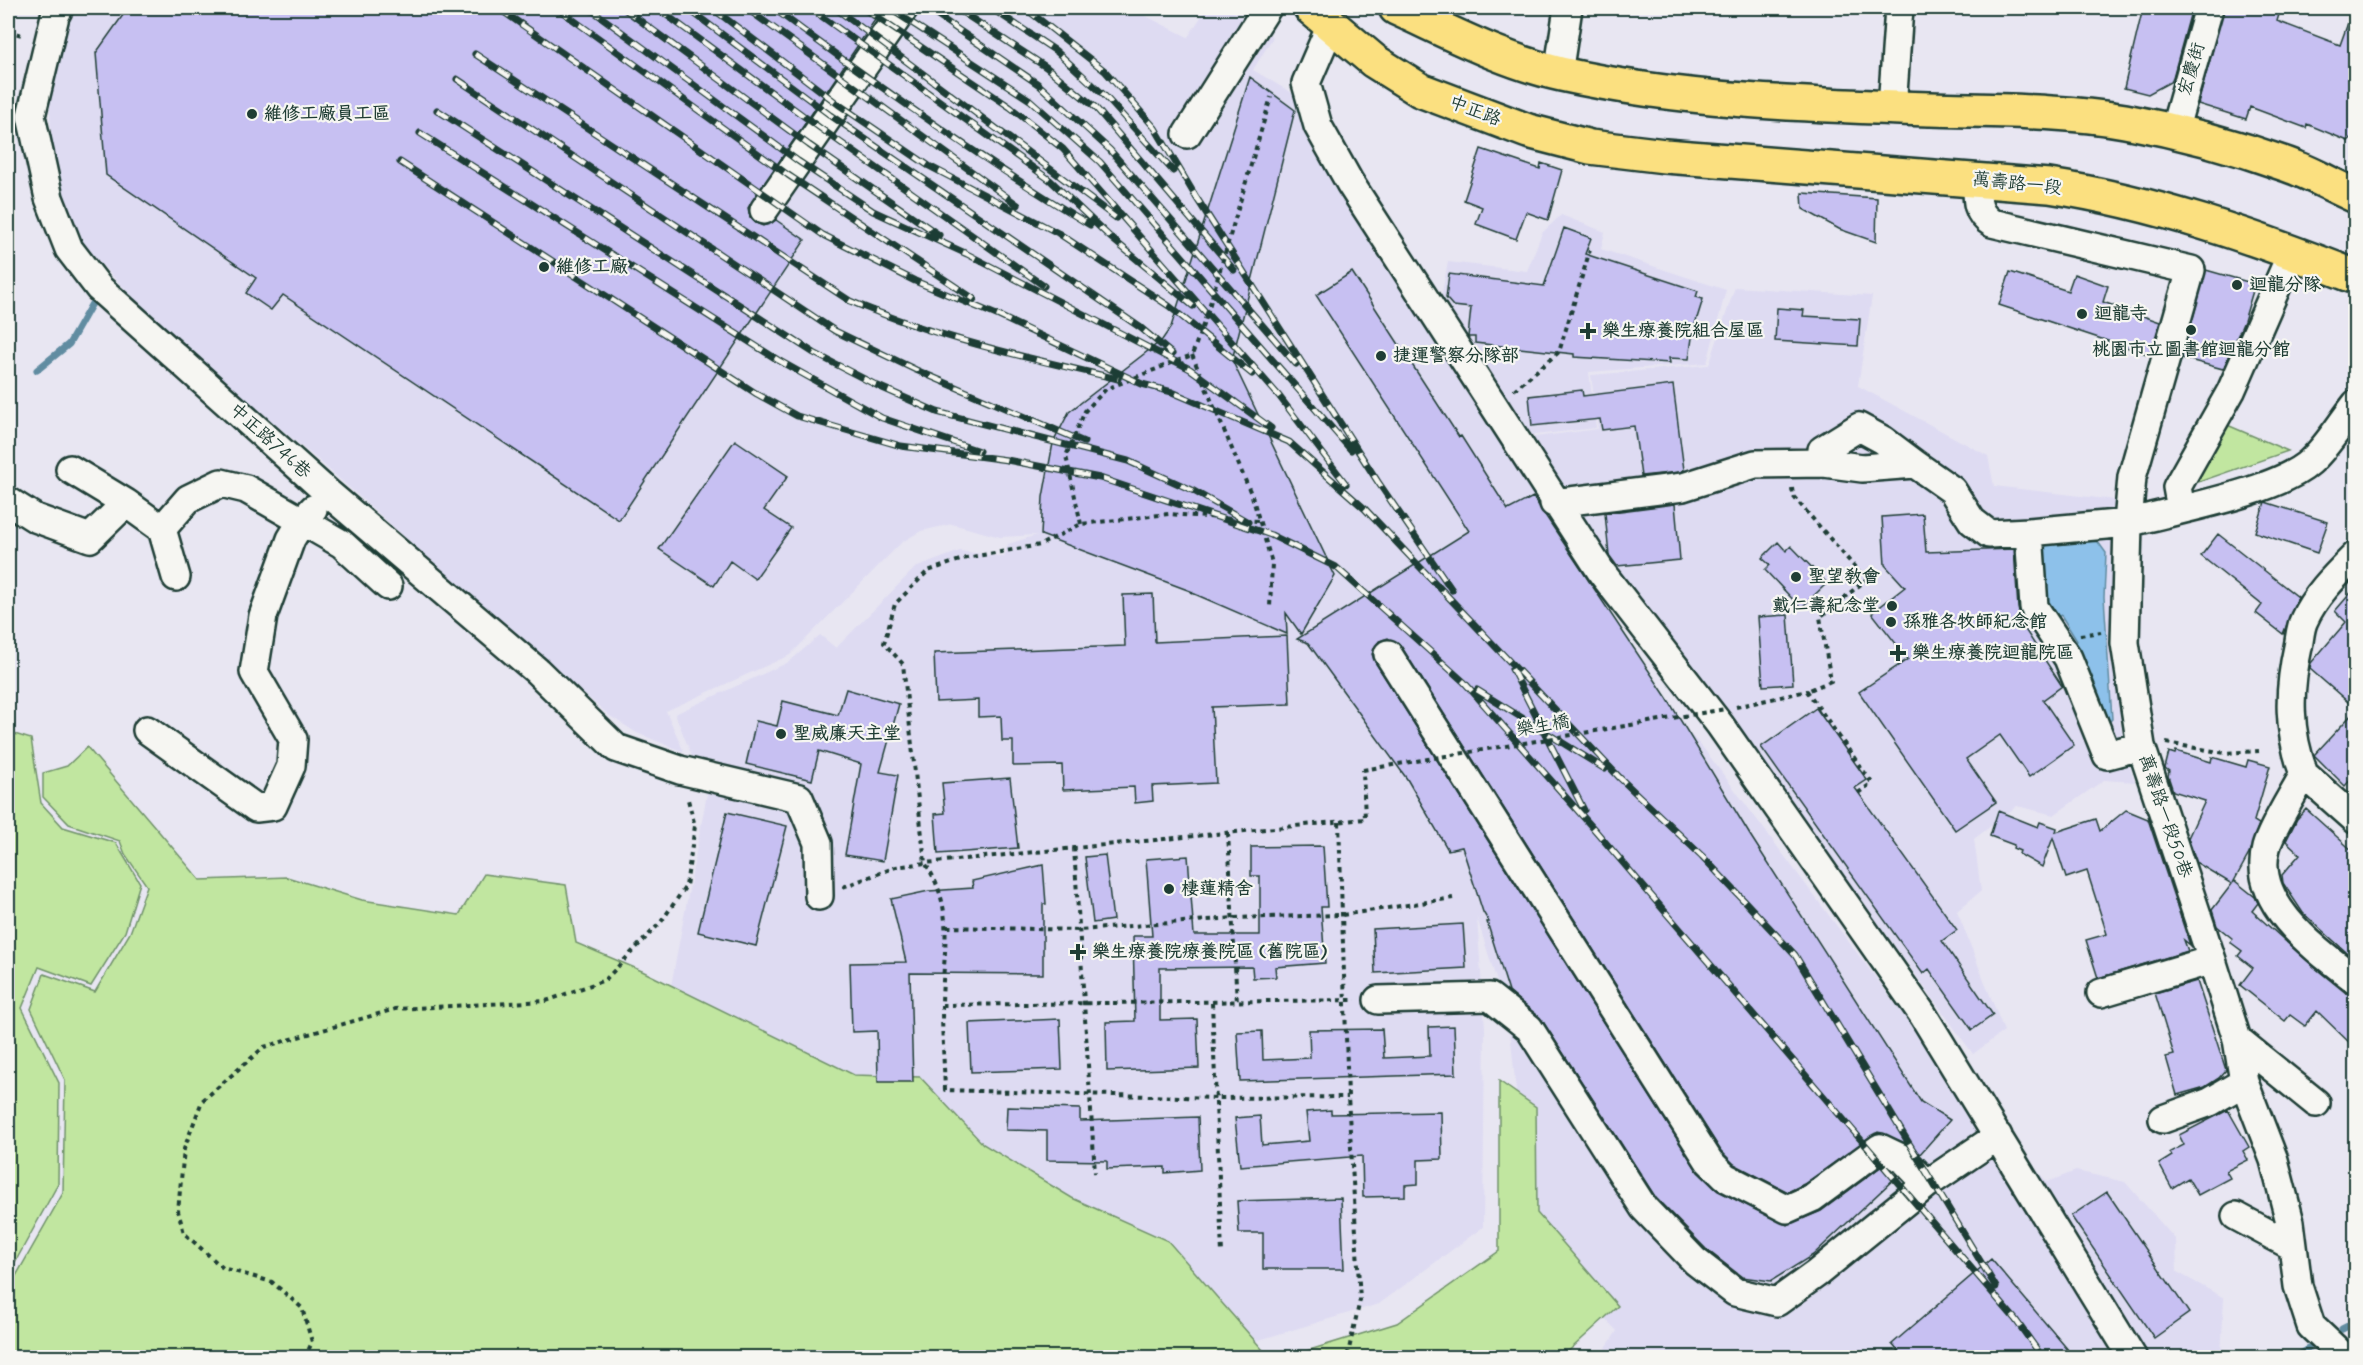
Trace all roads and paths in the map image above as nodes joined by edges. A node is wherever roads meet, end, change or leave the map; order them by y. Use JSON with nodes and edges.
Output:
{"nodes":[{"id":1,"x":59,"y":8,"type":"edge"},
{"id":2,"x":904,"y":8,"type":"edge"},
{"id":3,"x":1267,"y":8,"type":"edge"},
{"id":4,"x":1396,"y":8,"type":"edge"},
{"id":5,"x":1568,"y":8,"type":"edge"},
{"id":6,"x":1899,"y":8,"type":"edge"},
{"id":7,"x":2209,"y":8,"type":"edge"},
{"id":8,"x":1327,"y":13,"type":"edge"},
{"id":9,"x":1558,"y":74,"type":"junction"},
{"id":10,"x":1271,"y":97,"type":"dead end"},
{"id":11,"x":1892,"y":108,"type":"junction"},
{"id":12,"x":2174,"y":131,"type":"junction"},
{"id":13,"x":1187,"y":134,"type":"dead end"},
{"id":14,"x":1665,"y":156,"type":"joint"},
{"id":15,"x":1977,"y":180,"type":"junction"},
{"id":16,"x":2355,"y":196,"type":"edge"},
{"id":17,"x":764,"y":210,"type":"dead end"},
{"id":18,"x":1590,"y":250,"type":"dead end"},
{"id":19,"x":2292,"y":252,"type":"junction"},
{"id":20,"x":2355,"y":277,"type":"edge"},
{"id":21,"x":1192,"y":355,"type":"junction"},
{"id":22,"x":1516,"y":398,"type":"dead end"},
{"id":23,"x":2355,"y":404,"type":"edge"},
{"id":24,"x":1824,"y":463,"type":"junction"},
{"id":25,"x":1792,"y":464,"type":"junction"},
{"id":26,"x":1915,"y":464,"type":"junction"},
{"id":27,"x":70,"y":469,"type":"dead end"},
{"id":28,"x":328,"y":493,"type":"junction"},
{"id":29,"x":8,"y":501,"type":"edge"},
{"id":30,"x":1554,"y":502,"type":"junction"},
{"id":31,"x":126,"y":503,"type":"junction"},
{"id":32,"x":2181,"y":508,"type":"junction"},
{"id":33,"x":302,"y":521,"type":"junction"},
{"id":34,"x":1258,"y":521,"type":"junction"},
{"id":35,"x":2128,"y":523,"type":"junction"},
{"id":36,"x":1082,"y":524,"type":"junction"},
{"id":37,"x":162,"y":529,"type":"junction"},
{"id":38,"x":2029,"y":532,"type":"junction"},
{"id":39,"x":2355,"y":555,"type":"edge"},
{"id":40,"x":176,"y":577,"type":"dead end"},
{"id":41,"x":388,"y":586,"type":"dead end"},
{"id":42,"x":1270,"y":607,"type":"dead end"},
{"id":43,"x":2101,"y":623,"type":"dead end"},
{"id":44,"x":2073,"y":636,"type":"dead end"},
{"id":45,"x":1388,"y":654,"type":"dead end"},
{"id":46,"x":1807,"y":691,"type":"junction"},
{"id":47,"x":147,"y":730,"type":"dead end"},
{"id":48,"x":2141,"y":746,"type":"junction"},
{"id":49,"x":2259,"y":751,"type":"dead end"},
{"id":50,"x":680,"y":770,"type":"junction"},
{"id":51,"x":2304,"y":774,"type":"junction"},
{"id":52,"x":1858,"y":793,"type":"dead end"},
{"id":53,"x":2355,"y":820,"type":"edge"},
{"id":54,"x":1339,"y":822,"type":"junction"},
{"id":55,"x":1228,"y":832,"type":"junction"},
{"id":56,"x":1074,"y":848,"type":"junction"},
{"id":57,"x":925,"y":863,"type":"junction"},
{"id":58,"x":819,"y":896,"type":"joint"},
{"id":59,"x":1453,"y":898,"type":"dead end"},
{"id":60,"x":1342,"y":915,"type":"junction"},
{"id":61,"x":1234,"y":918,"type":"junction"},
{"id":62,"x":947,"y":927,"type":"junction"},
{"id":63,"x":1080,"y":930,"type":"junction"},
{"id":64,"x":2212,"y":960,"type":"junction"},
{"id":65,"x":2355,"y":980,"type":"edge"},
{"id":66,"x":2101,"y":993,"type":"dead end"},
{"id":67,"x":1345,"y":1000,"type":"junction"},
{"id":68,"x":1378,"y":1000,"type":"joint"},
{"id":69,"x":1212,"y":1003,"type":"junction"},
{"id":70,"x":1237,"y":1003,"type":"junction"},
{"id":71,"x":1086,"y":1004,"type":"junction"},
{"id":72,"x":942,"y":1005,"type":"junction"},
{"id":73,"x":2236,"y":1039,"type":"junction"},
{"id":74,"x":2244,"y":1082,"type":"junction"},
{"id":75,"x":1090,"y":1095,"type":"junction"},
{"id":76,"x":1348,"y":1097,"type":"junction"},
{"id":77,"x":1216,"y":1098,"type":"junction"},
{"id":78,"x":2316,"y":1103,"type":"dead end"},
{"id":79,"x":2163,"y":1119,"type":"dead end"},
{"id":80,"x":1998,"y":1136,"type":"junction"},
{"id":81,"x":1095,"y":1173,"type":"dead end"},
{"id":82,"x":1927,"y":1184,"type":"junction"},
{"id":83,"x":2236,"y":1216,"type":"dead end"},
{"id":84,"x":2292,"y":1246,"type":"junction"},
{"id":85,"x":1222,"y":1254,"type":"dead end"},
{"id":86,"x":2340,"y":1353,"type":"edge"},
{"id":87,"x":179,"y":1358,"type":"edge"},
{"id":88,"x":231,"y":1358,"type":"edge"},
{"id":89,"x":305,"y":1358,"type":"edge"},
{"id":90,"x":1347,"y":1358,"type":"edge"},
{"id":91,"x":2133,"y":1358,"type":"edge"}],
"edges":[{"from":1,"to":28,"type":"street","name":"中正路746巷"},
{"from":2,"to":17,"type":"street"},
{"from":3,"to":13,"type":"street"},
{"from":4,"to":9,"type":"main road"},
{"from":5,"to":9,"type":"street"},
{"from":6,"to":11,"type":"street"},
{"from":7,"to":12,"type":"street","name":"宏慶街"},
{"from":8,"to":14,"type":"main road","name":"中正路"},
{"from":8,"to":30,"type":"street"},
{"from":9,"to":11,"type":"main road"},
{"from":10,"to":21,"type":"path","bridge":true},
{"from":11,"to":12,"type":"main road"},
{"from":12,"to":16,"type":"main road"},
{"from":14,"to":15,"type":"main road","name":"萬壽路一段"},
{"from":15,"to":19,"type":"main road","name":"萬壽路一段"},
{"from":15,"to":35,"type":"street","name":"萬壽路一段50巷"},
{"from":18,"to":22,"type":"path"},
{"from":19,"to":20,"type":"main road","name":"萬壽路一段"},
{"from":19,"to":32,"type":"street"},
{"from":21,"to":34,"type":"path"},
{"from":21,"to":36,"type":"path"},
{"from":23,"to":32,"type":"street"},
{"from":24,"to":25,"type":"street"},
{"from":24,"to":26,"type":"street"},
{"from":24,"to":26,"type":"street"},
{"from":25,"to":30,"type":"street"},
{"from":25,"to":46,"type":"path","name":"樂生橋"},
{"from":26,"to":38,"type":"street"},
{"from":27,"to":31,"type":"street"},
{"from":28,"to":33,"type":"street"},
{"from":28,"to":50,"type":"street","name":"中正路746巷"},
{"from":29,"to":31,"type":"street"},
{"from":30,"to":80,"type":"street"},
{"from":31,"to":37,"type":"street"},
{"from":32,"to":35,"type":"street"},
{"from":33,"to":37,"type":"street"},
{"from":33,"to":41,"type":"street"},
{"from":33,"to":47,"type":"street"},
{"from":34,"to":36,"type":"path"},
{"from":34,"to":42,"type":"path"},
{"from":35,"to":38,"type":"street"},
{"from":35,"to":48,"type":"street","name":"萬壽路一段50巷"},
{"from":36,"to":57,"type":"path"},
{"from":37,"to":40,"type":"street"},
{"from":38,"to":48,"type":"street"},
{"from":39,"to":51,"type":"street"},
{"from":43,"to":44,"type":"path"},
{"from":45,"to":82,"type":"street"},
{"from":46,"to":52,"type":"path"},
{"from":46,"to":54,"type":"path","name":"樂生橋","bridge":true},
{"from":48,"to":49,"type":"path"},
{"from":48,"to":64,"type":"street","name":"萬壽路一段50巷"},
{"from":50,"to":58,"type":"street","name":"中正路746巷"},
{"from":50,"to":89,"type":"path"},
{"from":51,"to":53,"type":"street"},
{"from":51,"to":65,"type":"street"},
{"from":54,"to":55,"type":"path"},
{"from":54,"to":60,"type":"path"},
{"from":55,"to":56,"type":"path"},
{"from":55,"to":61,"type":"path"},
{"from":56,"to":57,"type":"path"},
{"from":56,"to":63,"type":"path"},
{"from":57,"to":58,"type":"path"},
{"from":57,"to":62,"type":"path"},
{"from":59,"to":60,"type":"path"},
{"from":60,"to":61,"type":"path"},
{"from":60,"to":67,"type":"path"},
{"from":61,"to":63,"type":"path"},
{"from":61,"to":70,"type":"path"},
{"from":62,"to":63,"type":"path"},
{"from":62,"to":72,"type":"path"},
{"from":63,"to":71,"type":"path"},
{"from":64,"to":66,"type":"street"},
{"from":64,"to":73,"type":"street","name":"萬壽路一段50巷"},
{"from":67,"to":68,"type":"path"},
{"from":67,"to":70,"type":"path"},
{"from":67,"to":76,"type":"path"},
{"from":68,"to":82,"type":"street"},
{"from":69,"to":70,"type":"path"},
{"from":69,"to":71,"type":"path"},
{"from":69,"to":77,"type":"path"},
{"from":71,"to":72,"type":"path"},
{"from":71,"to":75,"type":"path"},
{"from":72,"to":75,"type":"path"},
{"from":73,"to":74,"type":"street","name":"萬壽路一段50巷"},
{"from":73,"to":78,"type":"street"},
{"from":74,"to":79,"type":"street"},
{"from":74,"to":84,"type":"street","name":"萬壽路一段50巷"},
{"from":75,"to":77,"type":"path"},
{"from":75,"to":81,"type":"path"},
{"from":76,"to":77,"type":"path"},
{"from":76,"to":90,"type":"path"},
{"from":77,"to":85,"type":"path"},
{"from":80,"to":82,"type":"street"},
{"from":80,"to":91,"type":"street"},
{"from":83,"to":84,"type":"street"},
{"from":84,"to":86,"type":"street","name":"萬壽路一段50巷"},
{"from":87,"to":88,"type":"path"}]}
